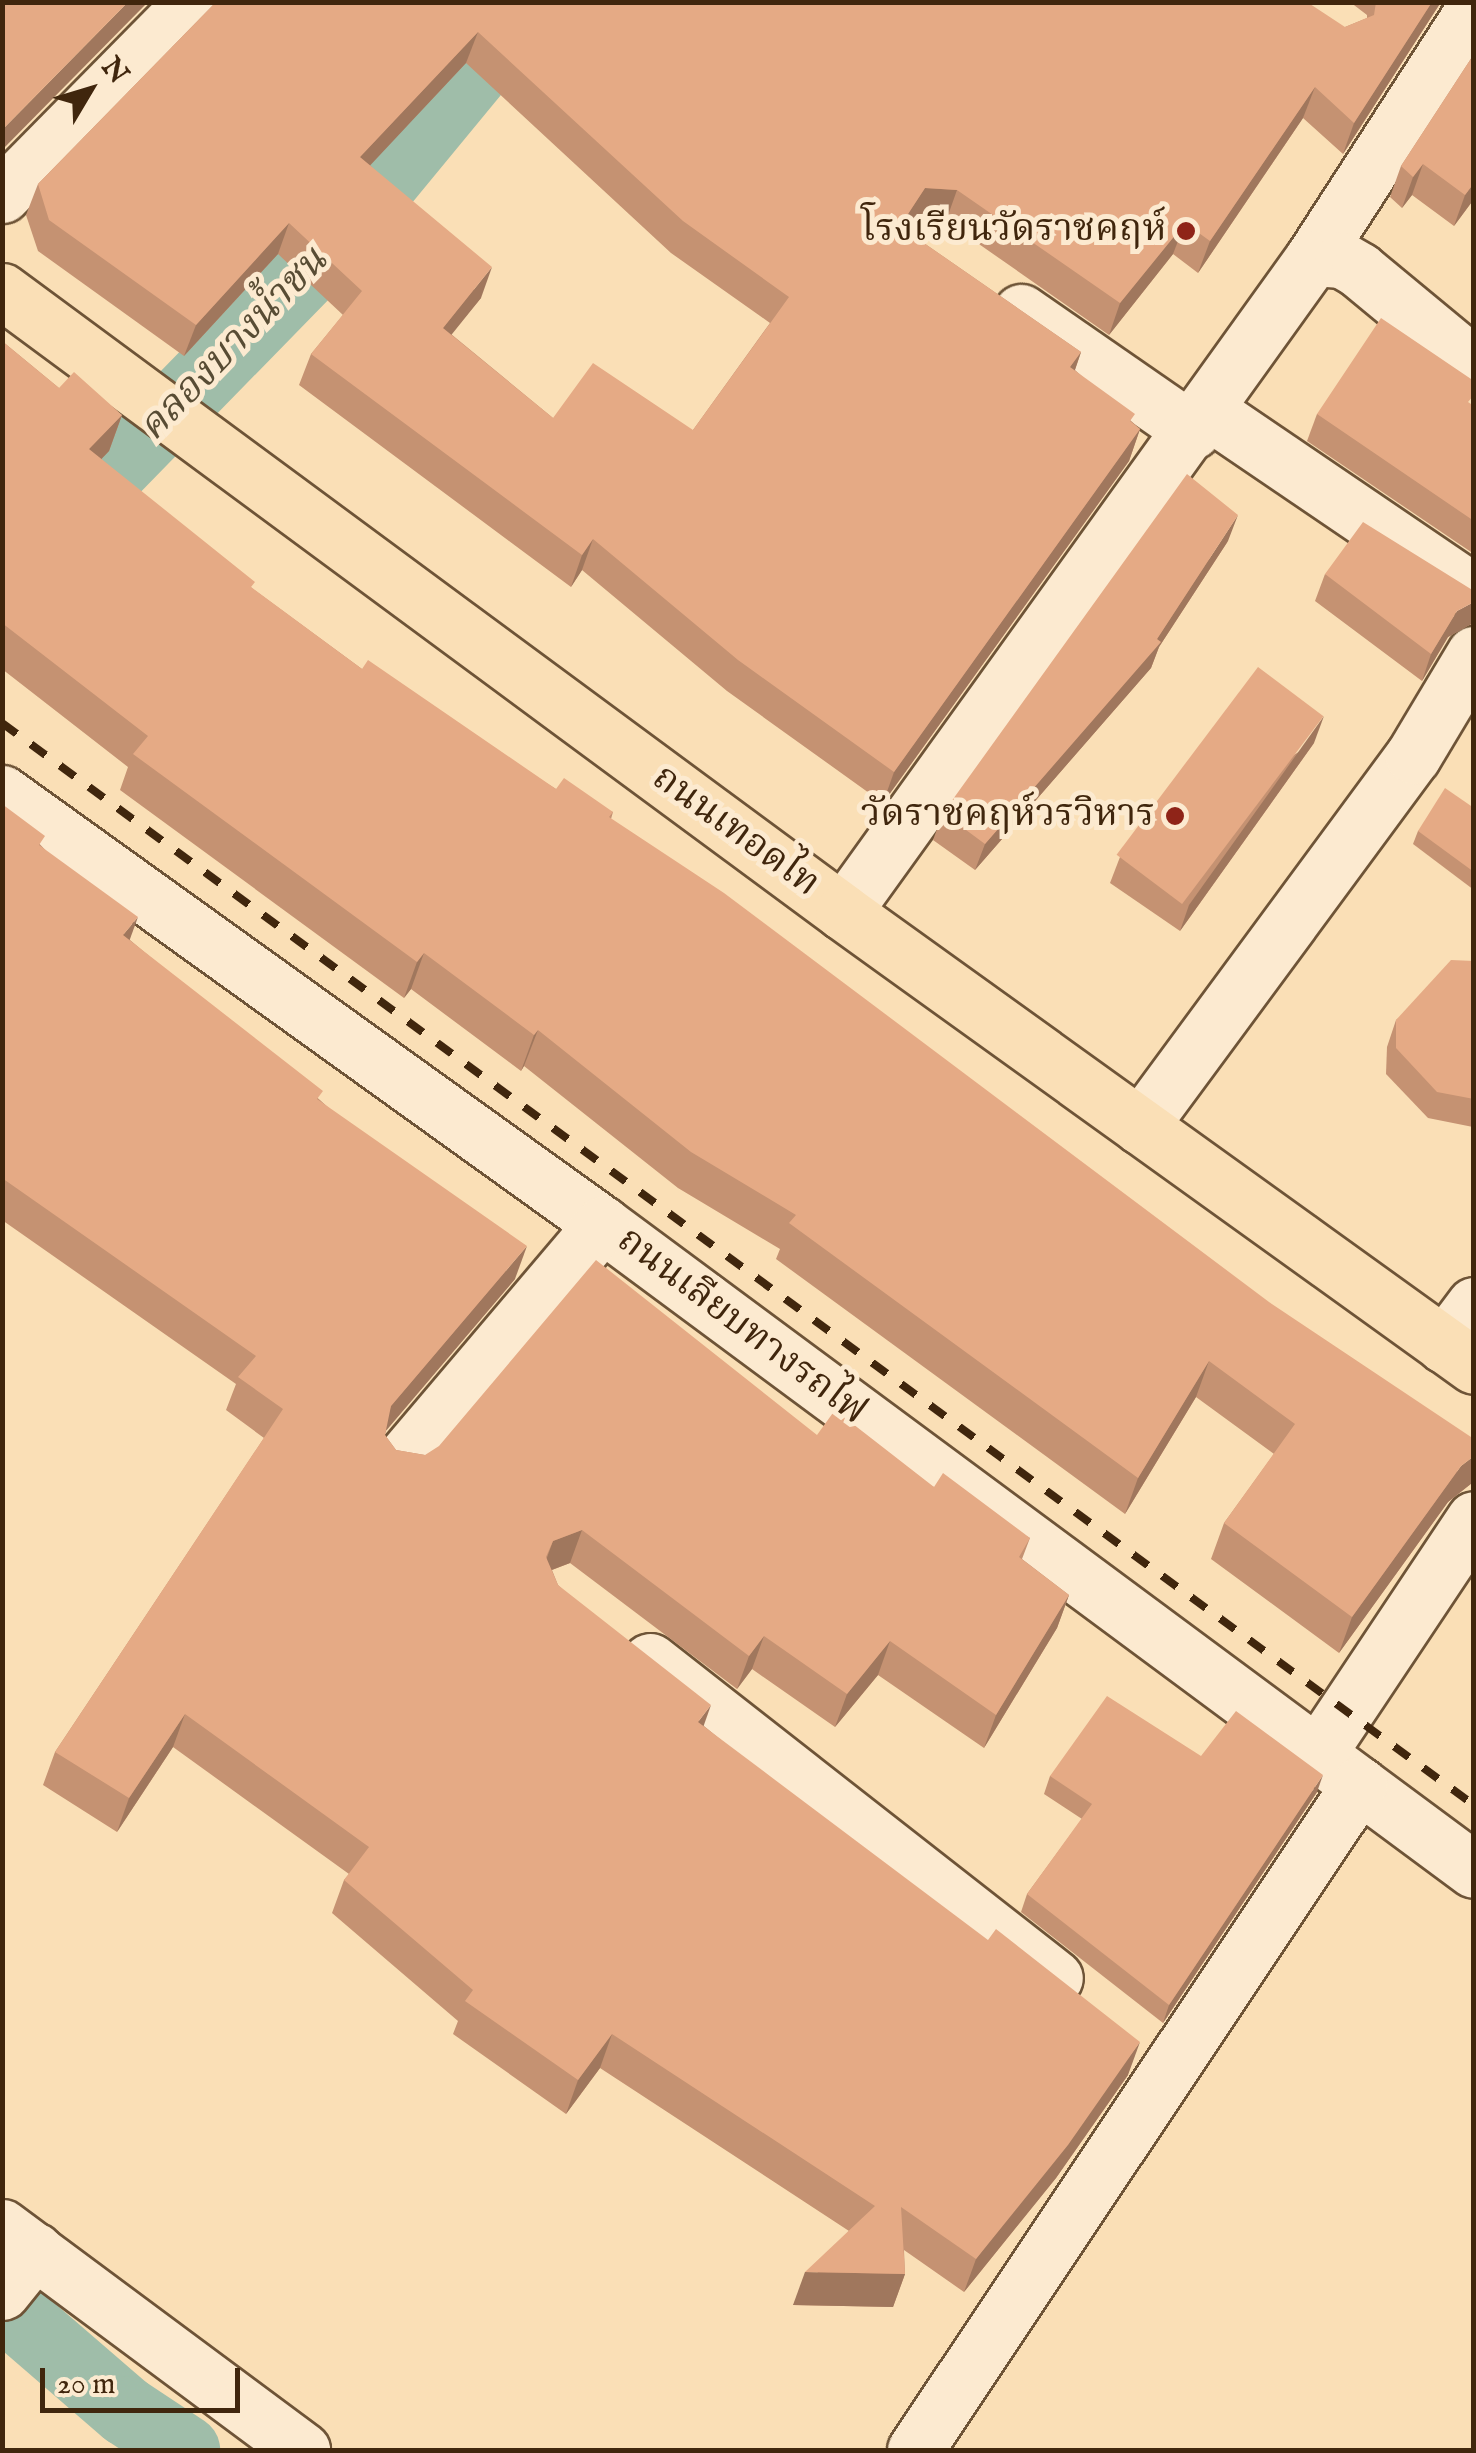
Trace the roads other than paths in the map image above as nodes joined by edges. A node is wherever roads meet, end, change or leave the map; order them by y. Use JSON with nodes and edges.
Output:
{"nodes":[{"id":1,"x":192,"y":2,"type":"edge"},
{"id":2,"x":1474,"y":9,"type":"edge"},
{"id":3,"x":2,"y":195,"type":"edge"},
{"id":4,"x":1312,"y":258,"type":"junction"},
{"id":5,"x":975,"y":280,"type":"edge"},
{"id":6,"x":2,"y":291,"type":"edge"},
{"id":7,"x":1474,"y":365,"type":"edge"},
{"id":8,"x":1200,"y":420,"type":"junction"},
{"id":9,"x":1474,"y":592,"type":"edge"},
{"id":10,"x":1474,"y":654,"type":"edge"},
{"id":11,"x":2,"y":794,"type":"edge"},
{"id":12,"x":843,"y":912,"type":"junction"},
{"id":13,"x":1140,"y":1126,"type":"junction"},
{"id":14,"x":602,"y":1224,"type":"junction"},
{"id":15,"x":1464,"y":1339,"type":"edge"},
{"id":16,"x":403,"y":1459,"type":"edge"},
{"id":17,"x":1474,"y":1519,"type":"edge"},
{"id":18,"x":612,"y":1631,"type":"edge"},
{"id":19,"x":1338,"y":1769,"type":"junction"},
{"id":20,"x":1474,"y":1870,"type":"edge"},
{"id":21,"x":1170,"y":2068,"type":"junction"},
{"id":22,"x":12,"y":2264,"type":"edge"},
{"id":23,"x":302,"y":2450,"type":"edge"},
{"id":24,"x":915,"y":2450,"type":"edge"}],
"edges":[{"from":1,"to":3,"type":"street"},
{"from":2,"to":4,"type":"street"},
{"from":4,"to":7,"type":"street"},
{"from":4,"to":8,"type":"street"},
{"from":5,"to":8,"type":"street"},
{"from":6,"to":12,"type":"main road","name":"ถนนเทอดไท"},
{"from":8,"to":9,"type":"street"},
{"from":8,"to":12,"type":"street"},
{"from":10,"to":13,"type":"street"},
{"from":11,"to":14,"type":"street","name":"ถนนเลียบทางรถไฟ"},
{"from":12,"to":13,"type":"main road","name":"ถนนเทอดไท"},
{"from":13,"to":15,"type":"main road","name":"ถนนเทอดไท"},
{"from":14,"to":16,"type":"street"},
{"from":14,"to":19,"type":"street","name":"ถนนเลียบทางรถไฟ"},
{"from":17,"to":19,"type":"street"},
{"from":18,"to":21,"type":"street"},
{"from":19,"to":20,"type":"street","name":"ถนนเลียบทางรถไฟ"},
{"from":19,"to":21,"type":"street"},
{"from":21,"to":24,"type":"street"},
{"from":22,"to":23,"type":"street"}]}
